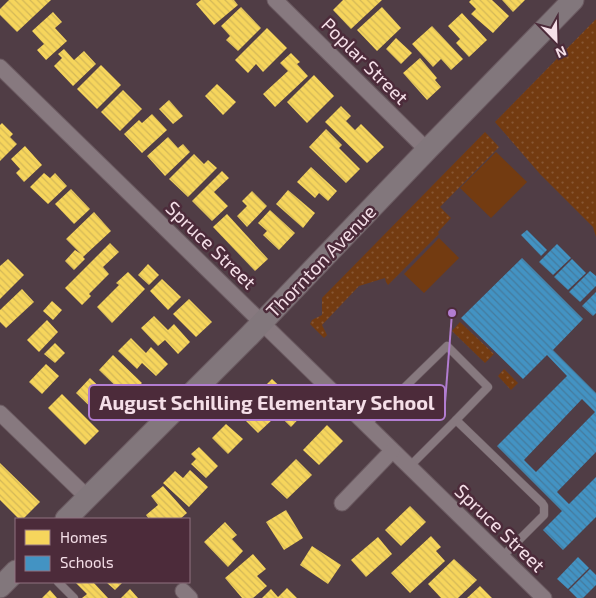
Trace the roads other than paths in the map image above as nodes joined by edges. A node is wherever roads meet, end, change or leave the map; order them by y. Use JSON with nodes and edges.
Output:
{"nodes":[{"id":1,"x":275,"y":0,"type":"edge"},
{"id":2,"x":573,"y":0,"type":"edge"},
{"id":3,"x":0,"y":67,"type":"edge"},
{"id":4,"x":427,"y":150,"type":"junction"},
{"id":5,"x":262,"y":323,"type":"junction"},
{"id":6,"x":0,"y":413,"type":"edge"},
{"id":7,"x":456,"y":420,"type":"junction"},
{"id":8,"x":366,"y":425,"type":"junction"},
{"id":9,"x":392,"y":451,"type":"junction"},
{"id":10,"x":409,"y":467,"type":"junction"},
{"id":11,"x":87,"y":497,"type":"junction"},
{"id":12,"x":342,"y":503,"type":"dead end"},
{"id":13,"x":67,"y":518,"type":"edge"},
{"id":14,"x":502,"y":557,"type":"junction"},
{"id":15,"x":15,"y":572,"type":"edge"},
{"id":16,"x":59,"y":583,"type":"edge"},
{"id":17,"x":0,"y":588,"type":"edge"},
{"id":18,"x":74,"y":598,"type":"edge"},
{"id":19,"x":544,"y":598,"type":"edge"}],
"edges":[{"from":1,"to":4,"type":"street","name":"Poplar Street"},
{"from":2,"to":4,"type":"main road","name":"Thornton Avenue"},
{"from":3,"to":5,"type":"street","name":"Spruce Street"},
{"from":4,"to":5,"type":"main road","name":"Thornton Avenue"},
{"from":5,"to":8,"type":"street","name":"Spruce Street"},
{"from":5,"to":11,"type":"main road","name":"Thornton Avenue"},
{"from":6,"to":11,"type":"street"},
{"from":7,"to":8,"type":"lane"},
{"from":7,"to":10,"type":"lane"},
{"from":7,"to":14,"type":"lane"},
{"from":8,"to":9,"type":"street","name":"Spruce Street"},
{"from":9,"to":10,"type":"street","name":"Spruce Street"},
{"from":9,"to":12,"type":"street"},
{"from":10,"to":14,"type":"street","name":"Spruce Street"},
{"from":11,"to":13,"type":"main road","name":"Thornton Avenue"},
{"from":14,"to":19,"type":"street","name":"Spruce Street"},
{"from":15,"to":17,"type":"main road"},
{"from":16,"to":18,"type":"lane"}]}
